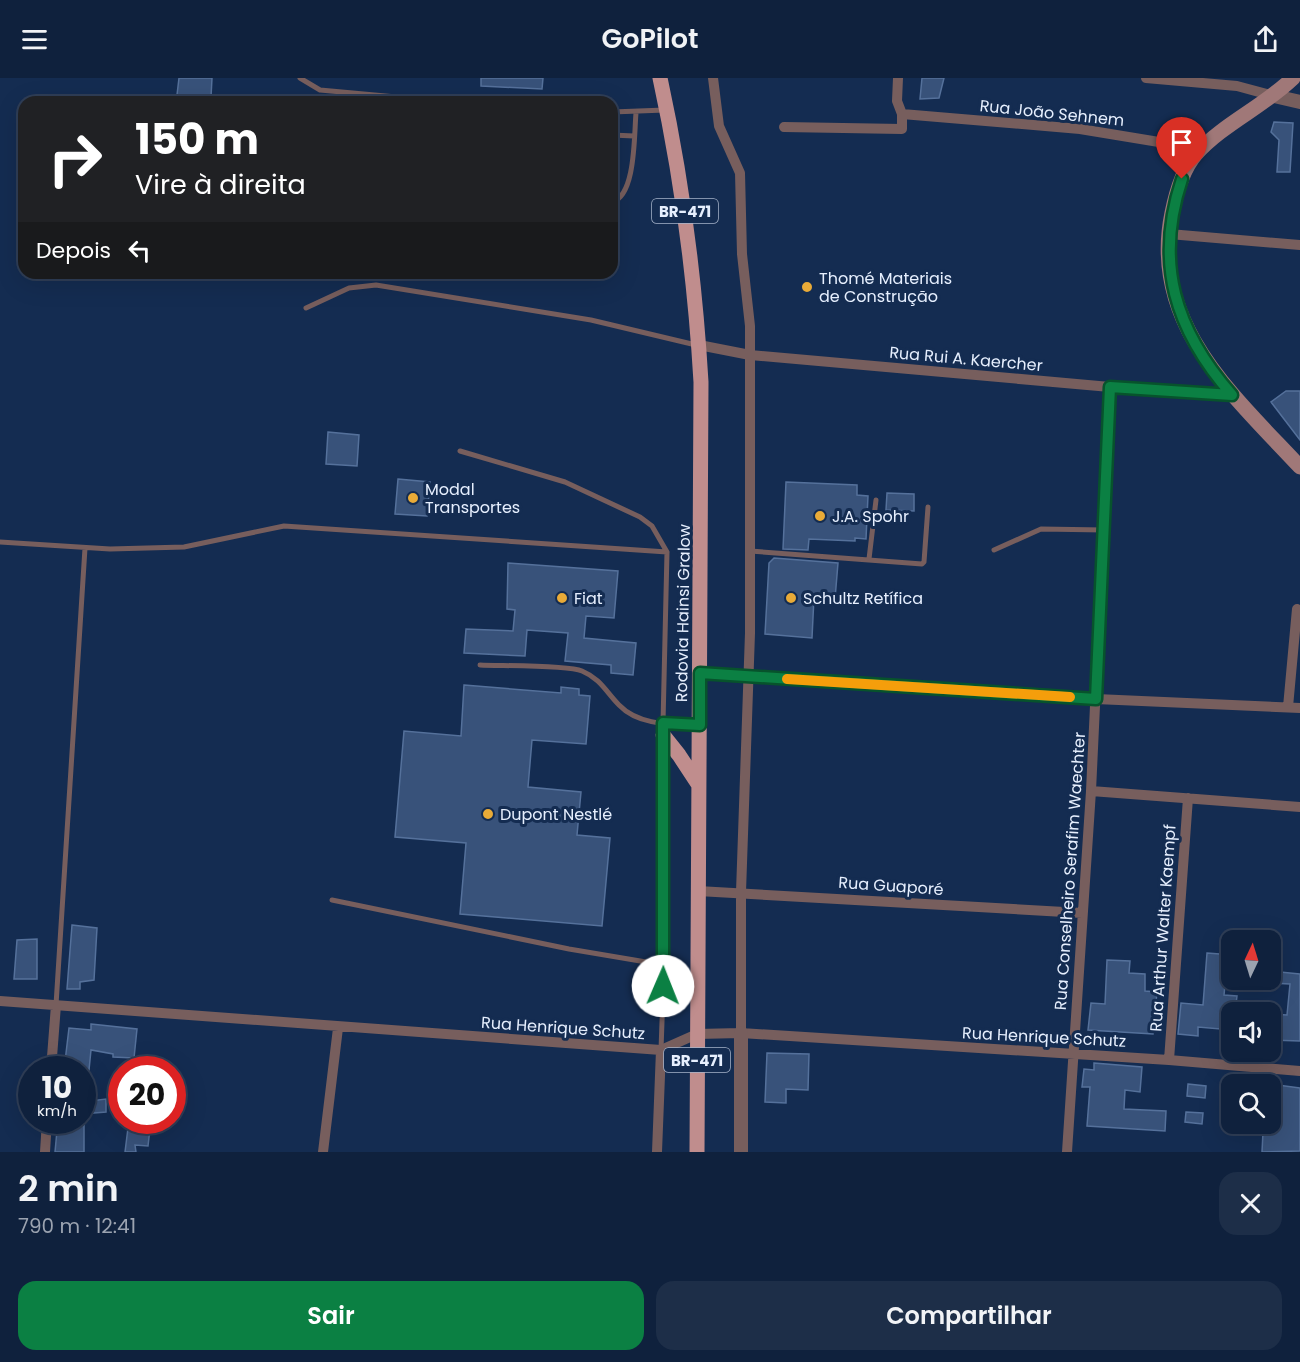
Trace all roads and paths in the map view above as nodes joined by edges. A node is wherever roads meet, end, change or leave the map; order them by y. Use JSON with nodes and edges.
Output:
{"nodes":[{"id":1,"x":300,"y":78,"type":"edge"},
{"id":2,"x":660,"y":78,"type":"edge"},
{"id":3,"x":713,"y":78,"type":"edge"},
{"id":4,"x":898,"y":78,"type":"edge"},
{"id":5,"x":1146,"y":78,"type":"edge"},
{"id":6,"x":1293,"y":78,"type":"edge"},
{"id":7,"x":386,"y":96,"type":"edge"},
{"id":8,"x":1274,"y":96,"type":"junction"},
{"id":9,"x":1300,"y":102,"type":"edge"},
{"id":10,"x":667,"y":110,"type":"junction"},
{"id":11,"x":618,"y":112,"type":"edge"},
{"id":12,"x":636,"y":113,"type":"junction"},
{"id":13,"x":902,"y":114,"type":"junction"},
{"id":14,"x":784,"y":127,"type":"dead end"},
{"id":15,"x":618,"y":135,"type":"edge"},
{"id":16,"x":634,"y":136,"type":"junction"},
{"id":17,"x":1196,"y":154,"type":"junction"},
{"id":18,"x":618,"y":200,"type":"edge"},
{"id":19,"x":1169,"y":234,"type":"junction"},
{"id":20,"x":1300,"y":245,"type":"edge"},
{"id":21,"x":306,"y":308,"type":"dead end"},
{"id":22,"x":699,"y":345,"type":"junction"},
{"id":23,"x":750,"y":355,"type":"junction"},
{"id":24,"x":1110,"y":387,"type":"junction"},
{"id":25,"x":1232,"y":395,"type":"junction"},
{"id":26,"x":460,"y":451,"type":"dead end"},
{"id":27,"x":1300,"y":467,"type":"edge"},
{"id":28,"x":876,"y":500,"type":"dead end"},
{"id":29,"x":928,"y":507,"type":"dead end"},
{"id":30,"x":1104,"y":530,"type":"junction"},
{"id":31,"x":0,"y":542,"type":"edge"},
{"id":32,"x":85,"y":548,"type":"junction"},
{"id":33,"x":750,"y":550,"type":"junction"},
{"id":34,"x":994,"y":550,"type":"dead end"},
{"id":35,"x":667,"y":552,"type":"junction"},
{"id":36,"x":869,"y":560,"type":"junction"},
{"id":37,"x":1297,"y":609,"type":"dead end"},
{"id":38,"x":480,"y":665,"type":"dead end"},
{"id":39,"x":700,"y":673,"type":"junction"},
{"id":40,"x":748,"y":676,"type":"junction"},
{"id":41,"x":1096,"y":699,"type":"junction"},
{"id":42,"x":1288,"y":707,"type":"junction"},
{"id":43,"x":1300,"y":708,"type":"edge"},
{"id":44,"x":700,"y":725,"type":"junction"},
{"id":45,"x":663,"y":729,"type":"junction"},
{"id":46,"x":698,"y":784,"type":"junction"},
{"id":47,"x":1091,"y":791,"type":"junction"},
{"id":48,"x":1188,"y":798,"type":"junction"},
{"id":49,"x":1300,"y":807,"type":"edge"},
{"id":50,"x":698,"y":891,"type":"junction"},
{"id":51,"x":741,"y":892,"type":"junction"},
{"id":52,"x":332,"y":900,"type":"dead end"},
{"id":53,"x":1082,"y":913,"type":"junction"},
{"id":54,"x":664,"y":965,"type":"junction"},
{"id":55,"x":0,"y":1001,"type":"edge"},
{"id":56,"x":56,"y":1005,"type":"junction"},
{"id":57,"x":338,"y":1028,"type":"junction"},
{"id":58,"x":697,"y":1034,"type":"junction"},
{"id":59,"x":741,"y":1034,"type":"junction"},
{"id":60,"x":660,"y":1050,"type":"junction"},
{"id":61,"x":1073,"y":1054,"type":"junction"},
{"id":62,"x":52,"y":1056,"type":"edge"},
{"id":63,"x":1169,"y":1060,"type":"junction"},
{"id":64,"x":1300,"y":1071,"type":"edge"},
{"id":65,"x":697,"y":1133,"type":"junction"},
{"id":66,"x":46,"y":1134,"type":"edge"},
{"id":67,"x":45,"y":1152,"type":"edge"},
{"id":68,"x":323,"y":1152,"type":"edge"},
{"id":69,"x":657,"y":1152,"type":"edge"},
{"id":70,"x":698,"y":1152,"type":"edge"},
{"id":71,"x":703,"y":1152,"type":"edge"},
{"id":72,"x":741,"y":1152,"type":"edge"},
{"id":73,"x":1067,"y":1152,"type":"edge"}],
"edges":[{"from":1,"to":7,"type":"lane"},
{"from":2,"to":10,"type":"main road","name":"Rodovia Hainsi Gralow","number":"BR-471"},
{"from":3,"to":23,"type":"street"},
{"from":4,"to":13,"type":"street"},
{"from":5,"to":8,"type":"street"},
{"from":6,"to":8,"type":"main road"},
{"from":8,"to":9,"type":"street"},
{"from":8,"to":17,"type":"main road"},
{"from":10,"to":12,"type":"lane"},
{"from":10,"to":22,"type":"main road","name":"Rodovia Hainsi Gralow","number":"BR-471"},
{"from":11,"to":12,"type":"lane"},
{"from":12,"to":16,"type":"lane"},
{"from":13,"to":14,"type":"street"},
{"from":13,"to":17,"type":"street","name":"Rua João Sehnem"},
{"from":15,"to":16,"type":"lane"},
{"from":16,"to":18,"type":"lane"},
{"from":17,"to":19,"type":"main road"},
{"from":19,"to":20,"type":"street"},
{"from":19,"to":25,"type":"main road"},
{"from":21,"to":22,"type":"lane"},
{"from":22,"to":23,"type":"street","name":"Rua Rui A. Kaercher"},
{"from":22,"to":39,"type":"main road","name":"Rodovia Hainsi Gralow","number":"BR-471"},
{"from":23,"to":24,"type":"street","name":"Rua Rui A. Kaercher"},
{"from":23,"to":33,"type":"street"},
{"from":24,"to":25,"type":"street","name":"Rua Rui A. Kaercher"},
{"from":24,"to":30,"type":"street","name":"Rua Conselheiro Serafim Waechter"},
{"from":25,"to":27,"type":"main road"},
{"from":26,"to":35,"type":"lane"},
{"from":28,"to":36,"type":"lane"},
{"from":29,"to":36,"type":"lane"},
{"from":30,"to":34,"type":"lane"},
{"from":30,"to":41,"type":"street","name":"Rua Conselheiro Serafim Waechter"},
{"from":31,"to":32,"type":"lane"},
{"from":32,"to":35,"type":"lane"},
{"from":32,"to":56,"type":"lane"},
{"from":33,"to":36,"type":"lane"},
{"from":33,"to":40,"type":"street"},
{"from":35,"to":45,"type":"lane"},
{"from":37,"to":42,"type":"street"},
{"from":38,"to":45,"type":"lane"},
{"from":39,"to":40,"type":"street"},
{"from":39,"to":44,"type":"main road","name":"Rodovia Hainsi Gralow","number":"BR-471"},
{"from":40,"to":41,"type":"street"},
{"from":40,"to":51,"type":"street"},
{"from":41,"to":42,"type":"street"},
{"from":41,"to":47,"type":"street","name":"Rua Conselheiro Serafim Waechter"},
{"from":42,"to":43,"type":"street"},
{"from":44,"to":45,"type":"lane"},
{"from":44,"to":46,"type":"main road","name":"Rodovia Hainsi Gralow","number":"BR-471"},
{"from":45,"to":46,"type":"main road"},
{"from":45,"to":54,"type":"lane"},
{"from":46,"to":50,"type":"main road","name":"Rodovia Hainsi Gralow","number":"BR-471"},
{"from":47,"to":48,"type":"street"},
{"from":47,"to":53,"type":"street","name":"Rua Conselheiro Serafim Waechter"},
{"from":48,"to":49,"type":"street"},
{"from":48,"to":63,"type":"street","name":"Rua Arthur Walter Kaempf"},
{"from":50,"to":51,"type":"street","name":"Rua Guaporé"},
{"from":50,"to":58,"type":"main road","name":"Rodovia Hainsi Gralow","number":"BR-471"},
{"from":51,"to":53,"type":"street","name":"Rua Guaporé"},
{"from":51,"to":59,"type":"street"},
{"from":52,"to":54,"type":"lane"},
{"from":53,"to":61,"type":"street","name":"Rua Conselheiro Serafim Waechter"},
{"from":54,"to":60,"type":"lane"},
{"from":55,"to":56,"type":"street","name":"Rua Henrique Schutz"},
{"from":56,"to":57,"type":"street","name":"Rua Henrique Schutz"},
{"from":56,"to":62,"type":"street"},
{"from":57,"to":60,"type":"street","name":"Rua Henrique Schutz"},
{"from":57,"to":68,"type":"street"},
{"from":58,"to":59,"type":"street","name":"Rua Henrique Schutz"},
{"from":58,"to":60,"type":"street","name":"Rua Henrique Schutz"},
{"from":58,"to":65,"type":"main road","name":"Rodovia Hainsi Gralow","number":"BR-471"},
{"from":59,"to":61,"type":"street","name":"Rua Henrique Schutz"},
{"from":59,"to":72,"type":"street"},
{"from":60,"to":69,"type":"street"},
{"from":61,"to":63,"type":"street","name":"Rua Henrique Schutz"},
{"from":61,"to":73,"type":"street","name":"Rua Conselheiro Serafim Waechter"},
{"from":63,"to":64,"type":"street","name":"Rua Henrique Schutz"},
{"from":65,"to":70,"type":"main road","name":"Rodovia Hainsi Gralow","number":"BR-471"},
{"from":65,"to":71,"type":"main road"},
{"from":66,"to":67,"type":"street"}]}
